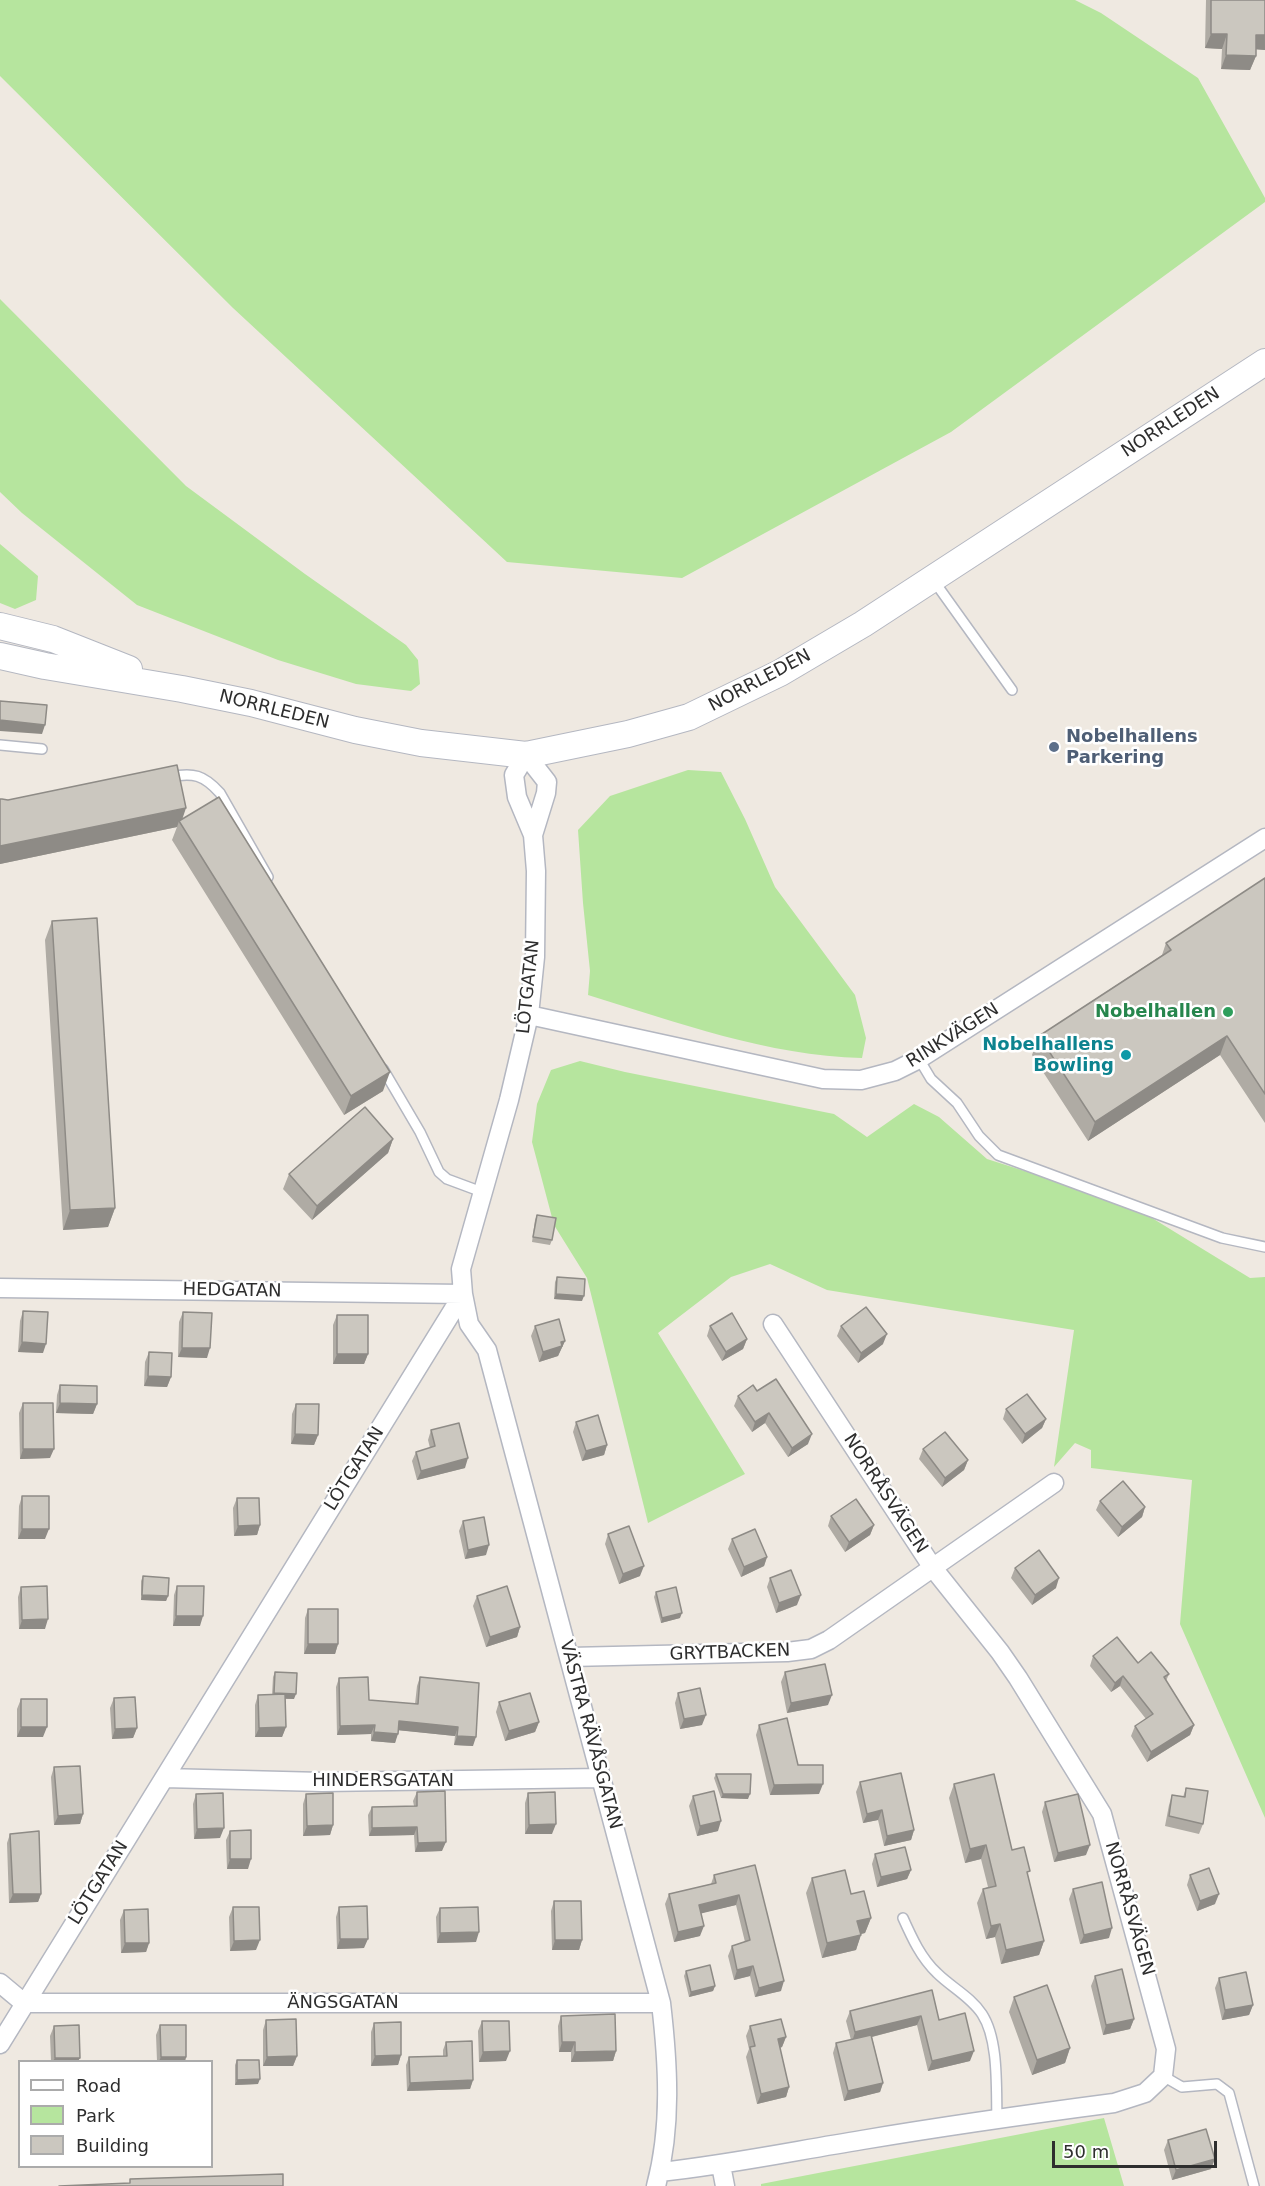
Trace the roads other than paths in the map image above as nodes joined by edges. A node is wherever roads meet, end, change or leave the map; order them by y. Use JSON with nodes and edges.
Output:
{"nodes":[{"id":1,"x":1265,"y":362,"type":"edge"},
{"id":2,"x":932,"y":579,"type":"junction"},
{"id":3,"x":0,"y":626,"type":"edge"},
{"id":4,"x":0,"y":656,"type":"edge"},
{"id":5,"x":182,"y":689,"type":"junction"},
{"id":6,"x":1012,"y":690,"type":"dead end"},
{"id":7,"x":0,"y":745,"type":"edge"},
{"id":8,"x":42,"y":749,"type":"dead end"},
{"id":9,"x":526,"y":755,"type":"junction"},
{"id":10,"x":161,"y":779,"type":"edge"},
{"id":11,"x":533,"y":835,"type":"junction"},
{"id":12,"x":1265,"y":838,"type":"edge"},
{"id":13,"x":273,"y":885,"type":"edge"},
{"id":14,"x":529,"y":1015,"type":"junction"},
{"id":15,"x":919,"y":1059,"type":"junction"},
{"id":16,"x":377,"y":1060,"type":"edge"},
{"id":17,"x":482,"y":1192,"type":"junction"},
{"id":18,"x":1265,"y":1247,"type":"edge"},
{"id":19,"x":0,"y":1288,"type":"edge"},
{"id":20,"x":463,"y":1294,"type":"junction"},
{"id":21,"x":773,"y":1324,"type":"dead end"},
{"id":22,"x":1054,"y":1483,"type":"dead end"},
{"id":23,"x":933,"y":1568,"type":"junction"},
{"id":24,"x":570,"y":1657,"type":"junction"},
{"id":25,"x":164,"y":1778,"type":"junction"},
{"id":26,"x":602,"y":1778,"type":"junction"},
{"id":27,"x":903,"y":1918,"type":"dead end"},
{"id":28,"x":0,"y":1983,"type":"edge"},
{"id":29,"x":24,"y":2003,"type":"junction"},
{"id":30,"x":661,"y":2003,"type":"junction"},
{"id":31,"x":0,"y":2044,"type":"edge"},
{"id":32,"x":1164,"y":2076,"type":"junction"},
{"id":33,"x":997,"y":2119,"type":"junction"},
{"id":34,"x":721,"y":2165,"type":"junction"},
{"id":35,"x":658,"y":2179,"type":"edge"},
{"id":36,"x":725,"y":2186,"type":"edge"},
{"id":37,"x":1254,"y":2186,"type":"edge"}],
"edges":[{"from":1,"to":2,"type":"street","name":"NORRLEDEN"},
{"from":2,"to":6,"type":"lane"},
{"from":2,"to":9,"type":"street","name":"NORRLEDEN"},
{"from":3,"to":5,"type":"street","name":"NORRLEDEN"},
{"from":4,"to":5,"type":"street","name":"NORRLEDEN"},
{"from":5,"to":9,"type":"street","name":"NORRLEDEN"},
{"from":7,"to":8,"type":"lane"},
{"from":9,"to":11,"type":"street","name":"LÖTGATAN"},
{"from":9,"to":11,"type":"street","name":"LÖTGATAN"},
{"from":10,"to":13,"type":"lane"},
{"from":11,"to":14,"type":"street","name":"LÖTGATAN"},
{"from":12,"to":15,"type":"street","name":"RINKVÄGEN"},
{"from":14,"to":15,"type":"street","name":"RINKVÄGEN"},
{"from":14,"to":17,"type":"street","name":"LÖTGATAN"},
{"from":15,"to":18,"type":"lane"},
{"from":16,"to":17,"type":"lane"},
{"from":17,"to":20,"type":"street","name":"LÖTGATAN"},
{"from":19,"to":20,"type":"street","name":"HEDGATAN"},
{"from":20,"to":24,"type":"street","name":"VÄSTRA RÄVÅSGATAN"},
{"from":20,"to":25,"type":"street","name":"LÖTGATAN"},
{"from":21,"to":23,"type":"street","name":"NORRÅSVÄGEN"},
{"from":22,"to":23,"type":"street","name":"GRYTBACKEN"},
{"from":23,"to":24,"type":"street","name":"GRYTBACKEN"},
{"from":23,"to":32,"type":"street","name":"NORRÅSVÄGEN"},
{"from":24,"to":26,"type":"street","name":"VÄSTRA RÄVÅSGATAN"},
{"from":25,"to":26,"type":"street","name":"HINDERSGATAN"},
{"from":25,"to":29,"type":"street","name":"LÖTGATAN"},
{"from":26,"to":30,"type":"street","name":"VÄSTRA RÄVÅSGATAN"},
{"from":27,"to":33,"type":"lane"},
{"from":28,"to":29,"type":"street"},
{"from":29,"to":30,"type":"street","name":"ÄNGSGATAN"},
{"from":29,"to":31,"type":"street","name":"LÖTGATAN"},
{"from":30,"to":35,"type":"street","name":"VÄSTRA RÄVÅSGATAN"},
{"from":32,"to":33,"type":"street"},
{"from":32,"to":37,"type":"lane"},
{"from":33,"to":34,"type":"street"},
{"from":34,"to":35,"type":"street"},
{"from":34,"to":36,"type":"street"}]}
